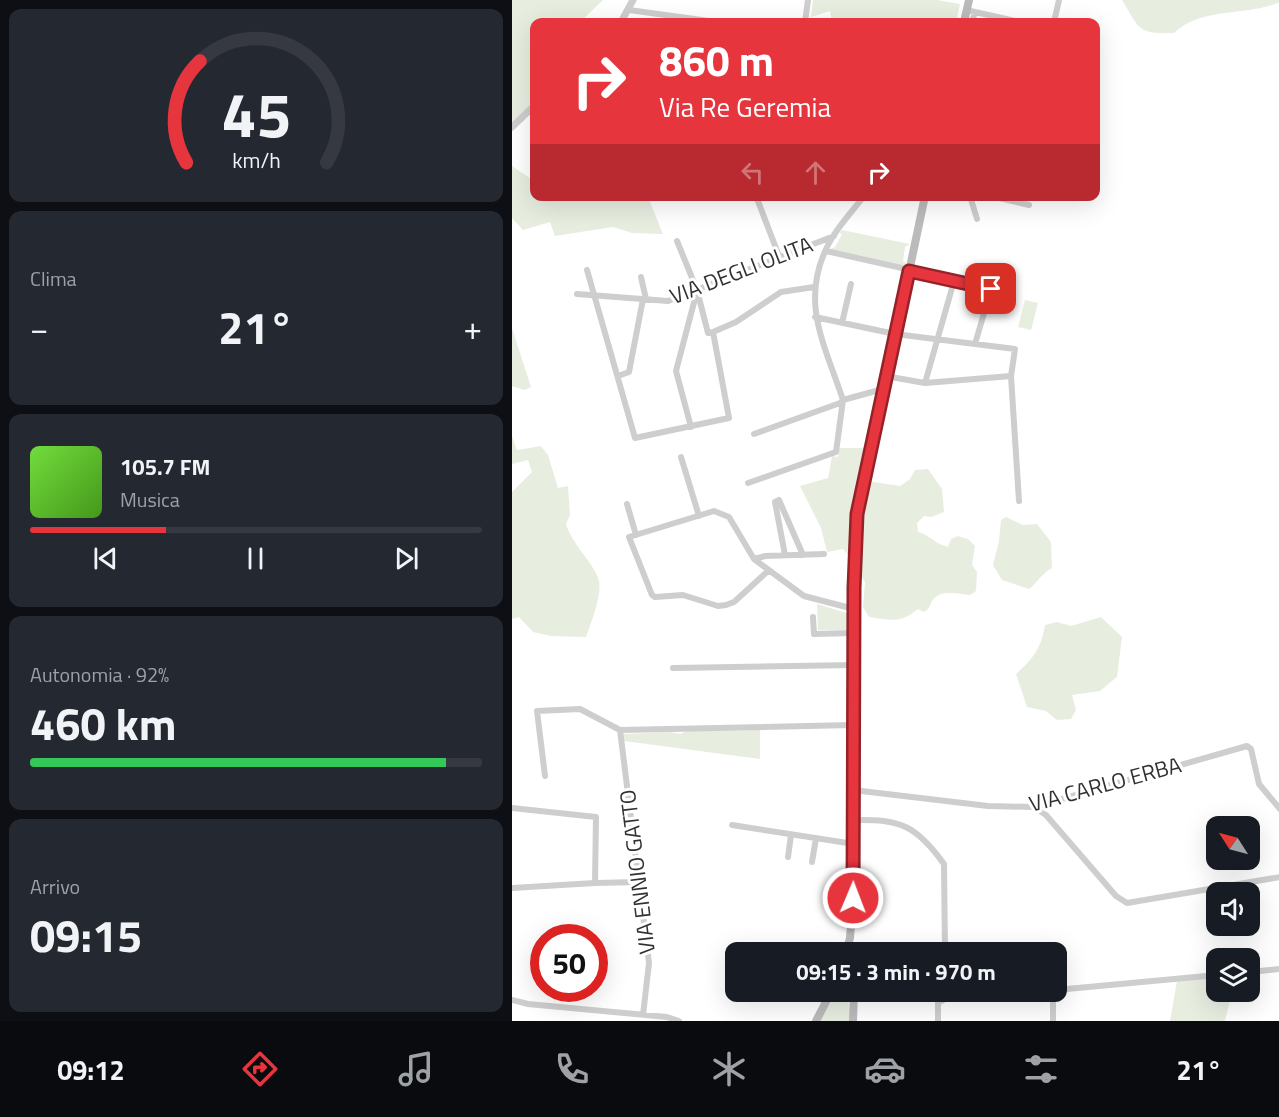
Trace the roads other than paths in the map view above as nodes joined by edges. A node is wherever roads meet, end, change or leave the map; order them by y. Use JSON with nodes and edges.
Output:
{"nodes":[{"id":1,"x":633,"y":0,"type":"edge"},
{"id":2,"x":808,"y":0,"type":"edge"},
{"id":3,"x":969,"y":0,"type":"edge"},
{"id":4,"x":1059,"y":0,"type":"edge"},
{"id":5,"x":629,"y":10,"type":"junction"},
{"id":6,"x":971,"y":11,"type":"junction"},
{"id":7,"x":623,"y":18,"type":"edge"},
{"id":8,"x":690,"y":18,"type":"edge"},
{"id":9,"x":806,"y":18,"type":"edge"},
{"id":10,"x":967,"y":18,"type":"edge"},
{"id":11,"x":972,"y":18,"type":"edge"},
{"id":12,"x":1002,"y":18,"type":"edge"},
{"id":13,"x":1055,"y":18,"type":"edge"},
{"id":14,"x":530,"y":110,"type":"edge"},
{"id":15,"x":512,"y":127,"type":"edge"},
{"id":16,"x":758,"y":201,"type":"edge"},
{"id":17,"x":860,"y":201,"type":"edge"},
{"id":18,"x":924,"y":201,"type":"edge"},
{"id":19,"x":972,"y":201,"type":"edge"},
{"id":20,"x":1012,"y":201,"type":"edge"},
{"id":21,"x":1029,"y":205,"type":"dead end"},
{"id":22,"x":977,"y":219,"type":"dead end"},
{"id":23,"x":834,"y":236,"type":"junction"},
{"id":24,"x":677,"y":241,"type":"dead end"},
{"id":25,"x":826,"y":251,"type":"junction"},
{"id":26,"x":779,"y":256,"type":"junction"},
{"id":27,"x":587,"y":270,"type":"dead end"},
{"id":28,"x":909,"y":271,"type":"junction"},
{"id":29,"x":641,"y":277,"type":"dead end"},
{"id":30,"x":954,"y":280,"type":"junction"},
{"id":31,"x":851,"y":284,"type":"dead end"},
{"id":32,"x":814,"y":287,"type":"junction"},
{"id":33,"x":991,"y":289,"type":"junction"},
{"id":34,"x":697,"y":290,"type":"junction"},
{"id":35,"x":1000,"y":291,"type":"dead end"},
{"id":36,"x":577,"y":294,"type":"dead end"},
{"id":37,"x":594,"y":294,"type":"junction"},
{"id":38,"x":645,"y":299,"type":"junction"},
{"id":39,"x":815,"y":317,"type":"junction"},
{"id":40,"x":842,"y":322,"type":"junction"},
{"id":41,"x":713,"y":332,"type":"junction"},
{"id":42,"x":895,"y":334,"type":"junction"},
{"id":43,"x":938,"y":339,"type":"junction"},
{"id":44,"x":975,"y":344,"type":"junction"},
{"id":45,"x":618,"y":376,"type":"junction"},
{"id":46,"x":885,"y":376,"type":"junction"},
{"id":47,"x":1011,"y":376,"type":"junction"},
{"id":48,"x":925,"y":383,"type":"junction"},
{"id":49,"x":882,"y":389,"type":"junction"},
{"id":50,"x":842,"y":400,"type":"junction"},
{"id":51,"x":691,"y":427,"type":"junction"},
{"id":52,"x":754,"y":434,"type":"dead end"},
{"id":53,"x":680,"y":457,"type":"dead end"},
{"id":54,"x":748,"y":483,"type":"dead end"},
{"id":55,"x":1019,"y":501,"type":"dead end"},
{"id":56,"x":628,"y":504,"type":"dead end"},
{"id":57,"x":699,"y":516,"type":"junction"},
{"id":58,"x":636,"y":535,"type":"junction"},
{"id":59,"x":824,"y":554,"type":"dead end"},
{"id":60,"x":785,"y":555,"type":"junction"},
{"id":61,"x":803,"y":555,"type":"junction"},
{"id":62,"x":754,"y":559,"type":"junction"},
{"id":63,"x":769,"y":570,"type":"junction"},
{"id":64,"x":854,"y":609,"type":"junction"},
{"id":65,"x":814,"y":617,"type":"dead end"},
{"id":66,"x":854,"y":633,"type":"junction"},
{"id":67,"x":854,"y":665,"type":"junction"},
{"id":68,"x":673,"y":668,"type":"dead end"},
{"id":69,"x":853,"y":725,"type":"junction"},
{"id":70,"x":620,"y":730,"type":"junction"},
{"id":71,"x":545,"y":776,"type":"dead end"},
{"id":72,"x":853,"y":789,"type":"junction"},
{"id":73,"x":1034,"y":807,"type":"junction"},
{"id":74,"x":512,"y":808,"type":"edge"},
{"id":75,"x":1280,"y":809,"type":"edge"},
{"id":76,"x":854,"y":820,"type":"junction"},
{"id":77,"x":732,"y":825,"type":"dead end"},
{"id":78,"x":791,"y":835,"type":"junction"},
{"id":79,"x":816,"y":838,"type":"junction"},
{"id":80,"x":854,"y":844,"type":"junction"},
{"id":81,"x":788,"y":857,"type":"dead end"},
{"id":82,"x":812,"y":862,"type":"dead end"},
{"id":83,"x":1280,"y":877,"type":"edge"},
{"id":84,"x":639,"y":882,"type":"junction"},
{"id":85,"x":594,"y":883,"type":"junction"},
{"id":86,"x":512,"y":888,"type":"edge"},
{"id":87,"x":850,"y":938,"type":"junction"},
{"id":88,"x":849,"y":942,"type":"edge"},
{"id":89,"x":851,"y":942,"type":"edge"},
{"id":90,"x":945,"y":942,"type":"edge"},
{"id":91,"x":1280,"y":969,"type":"edge"},
{"id":92,"x":1260,"y":971,"type":"edge"},
{"id":93,"x":1206,"y":976,"type":"edge"},
{"id":94,"x":1067,"y":990,"type":"edge"},
{"id":95,"x":512,"y":1000,"type":"edge"},
{"id":96,"x":826,"y":1002,"type":"edge"},
{"id":97,"x":852,"y":1002,"type":"edge"},
{"id":98,"x":939,"y":1002,"type":"edge"},
{"id":99,"x":1054,"y":1002,"type":"edge"},
{"id":100,"x":643,"y":1015,"type":"junction"},
{"id":101,"x":938,"y":1020,"type":"edge"},
{"id":102,"x":679,"y":1021,"type":"edge"},
{"id":103,"x":816,"y":1021,"type":"edge"},
{"id":104,"x":853,"y":1021,"type":"edge"},
{"id":105,"x":1052,"y":1021,"type":"edge"}],
"edges":[{"from":1,"to":5,"type":"street"},
{"from":2,"to":9,"type":"street"},
{"from":3,"to":6,"type":"main road"},
{"from":4,"to":13,"type":"street"},
{"from":5,"to":7,"type":"street"},
{"from":5,"to":8,"type":"street"},
{"from":6,"to":10,"type":"main road"},
{"from":6,"to":11,"type":"street"},
{"from":6,"to":12,"type":"street"},
{"from":14,"to":15,"type":"street"},
{"from":16,"to":26,"type":"street"},
{"from":17,"to":23,"type":"street"},
{"from":18,"to":28,"type":"main road"},
{"from":19,"to":22,"type":"street"},
{"from":20,"to":21,"type":"street"},
{"from":23,"to":25,"type":"street"},
{"from":23,"to":26,"type":"street","name":"VIA DEGLI OLITA"},
{"from":24,"to":34,"type":"street"},
{"from":25,"to":28,"type":"street"},
{"from":25,"to":32,"type":"street"},
{"from":26,"to":34,"type":"street","name":"VIA DEGLI OLITA"},
{"from":27,"to":37,"type":"street"},
{"from":28,"to":30,"type":"street"},
{"from":28,"to":42,"type":"main road"},
{"from":29,"to":38,"type":"street"},
{"from":30,"to":33,"type":"street"},
{"from":30,"to":43,"type":"street"},
{"from":31,"to":40,"type":"street"},
{"from":32,"to":39,"type":"street"},
{"from":32,"to":41,"type":"street"},
{"from":33,"to":35,"type":"street"},
{"from":33,"to":44,"type":"street"},
{"from":34,"to":38,"type":"street","name":"VIA DEGLI OLITA"},
{"from":34,"to":41,"type":"street"},
{"from":34,"to":51,"type":"street"},
{"from":36,"to":37,"type":"street","name":"VIA DEGLI OLITA"},
{"from":37,"to":38,"type":"street","name":"VIA DEGLI OLITA"},
{"from":37,"to":45,"type":"street"},
{"from":38,"to":45,"type":"street"},
{"from":39,"to":40,"type":"street"},
{"from":39,"to":50,"type":"street"},
{"from":40,"to":42,"type":"street"},
{"from":41,"to":51,"type":"street"},
{"from":42,"to":43,"type":"street"},
{"from":42,"to":46,"type":"main road"},
{"from":43,"to":44,"type":"street"},
{"from":43,"to":48,"type":"street"},
{"from":44,"to":47,"type":"street"},
{"from":45,"to":51,"type":"street"},
{"from":46,"to":48,"type":"street"},
{"from":46,"to":49,"type":"main road"},
{"from":47,"to":48,"type":"street"},
{"from":47,"to":55,"type":"street"},
{"from":49,"to":50,"type":"street"},
{"from":49,"to":64,"type":"main road"},
{"from":50,"to":52,"type":"street"},
{"from":50,"to":54,"type":"street"},
{"from":53,"to":57,"type":"street"},
{"from":56,"to":58,"type":"street"},
{"from":57,"to":58,"type":"street"},
{"from":57,"to":62,"type":"street"},
{"from":58,"to":63,"type":"street"},
{"from":59,"to":61,"type":"street"},
{"from":60,"to":61,"type":"street"},
{"from":60,"to":61,"type":"street"},
{"from":60,"to":62,"type":"street"},
{"from":62,"to":63,"type":"street"},
{"from":63,"to":64,"type":"street"},
{"from":64,"to":66,"type":"main road"},
{"from":65,"to":66,"type":"street"},
{"from":66,"to":67,"type":"main road"},
{"from":67,"to":68,"type":"street"},
{"from":67,"to":69,"type":"main road"},
{"from":69,"to":70,"type":"street"},
{"from":69,"to":72,"type":"main road"},
{"from":70,"to":71,"type":"street"},
{"from":70,"to":84,"type":"street","name":"VIA ENNIO GATTO"},
{"from":72,"to":73,"type":"street","name":"VIA CARLO ERBA"},
{"from":72,"to":76,"type":"main road"},
{"from":73,"to":75,"type":"street","name":"VIA CARLO ERBA"},
{"from":73,"to":83,"type":"street"},
{"from":74,"to":85,"type":"street"},
{"from":76,"to":80,"type":"main road"},
{"from":76,"to":90,"type":"street"},
{"from":77,"to":78,"type":"street"},
{"from":78,"to":79,"type":"street"},
{"from":78,"to":81,"type":"street"},
{"from":79,"to":80,"type":"street"},
{"from":79,"to":82,"type":"street"},
{"from":80,"to":87,"type":"main road"},
{"from":84,"to":85,"type":"street"},
{"from":84,"to":100,"type":"street","name":"VIA ENNIO GATTO"},
{"from":85,"to":86,"type":"street"},
{"from":87,"to":88,"type":"main road"},
{"from":87,"to":89,"type":"main road"},
{"from":91,"to":92,"type":"street"},
{"from":93,"to":94,"type":"street"},
{"from":95,"to":100,"type":"street"},
{"from":96,"to":103,"type":"main road"},
{"from":97,"to":104,"type":"main road"},
{"from":98,"to":101,"type":"street"},
{"from":99,"to":105,"type":"street"},
{"from":100,"to":102,"type":"street"}]}
